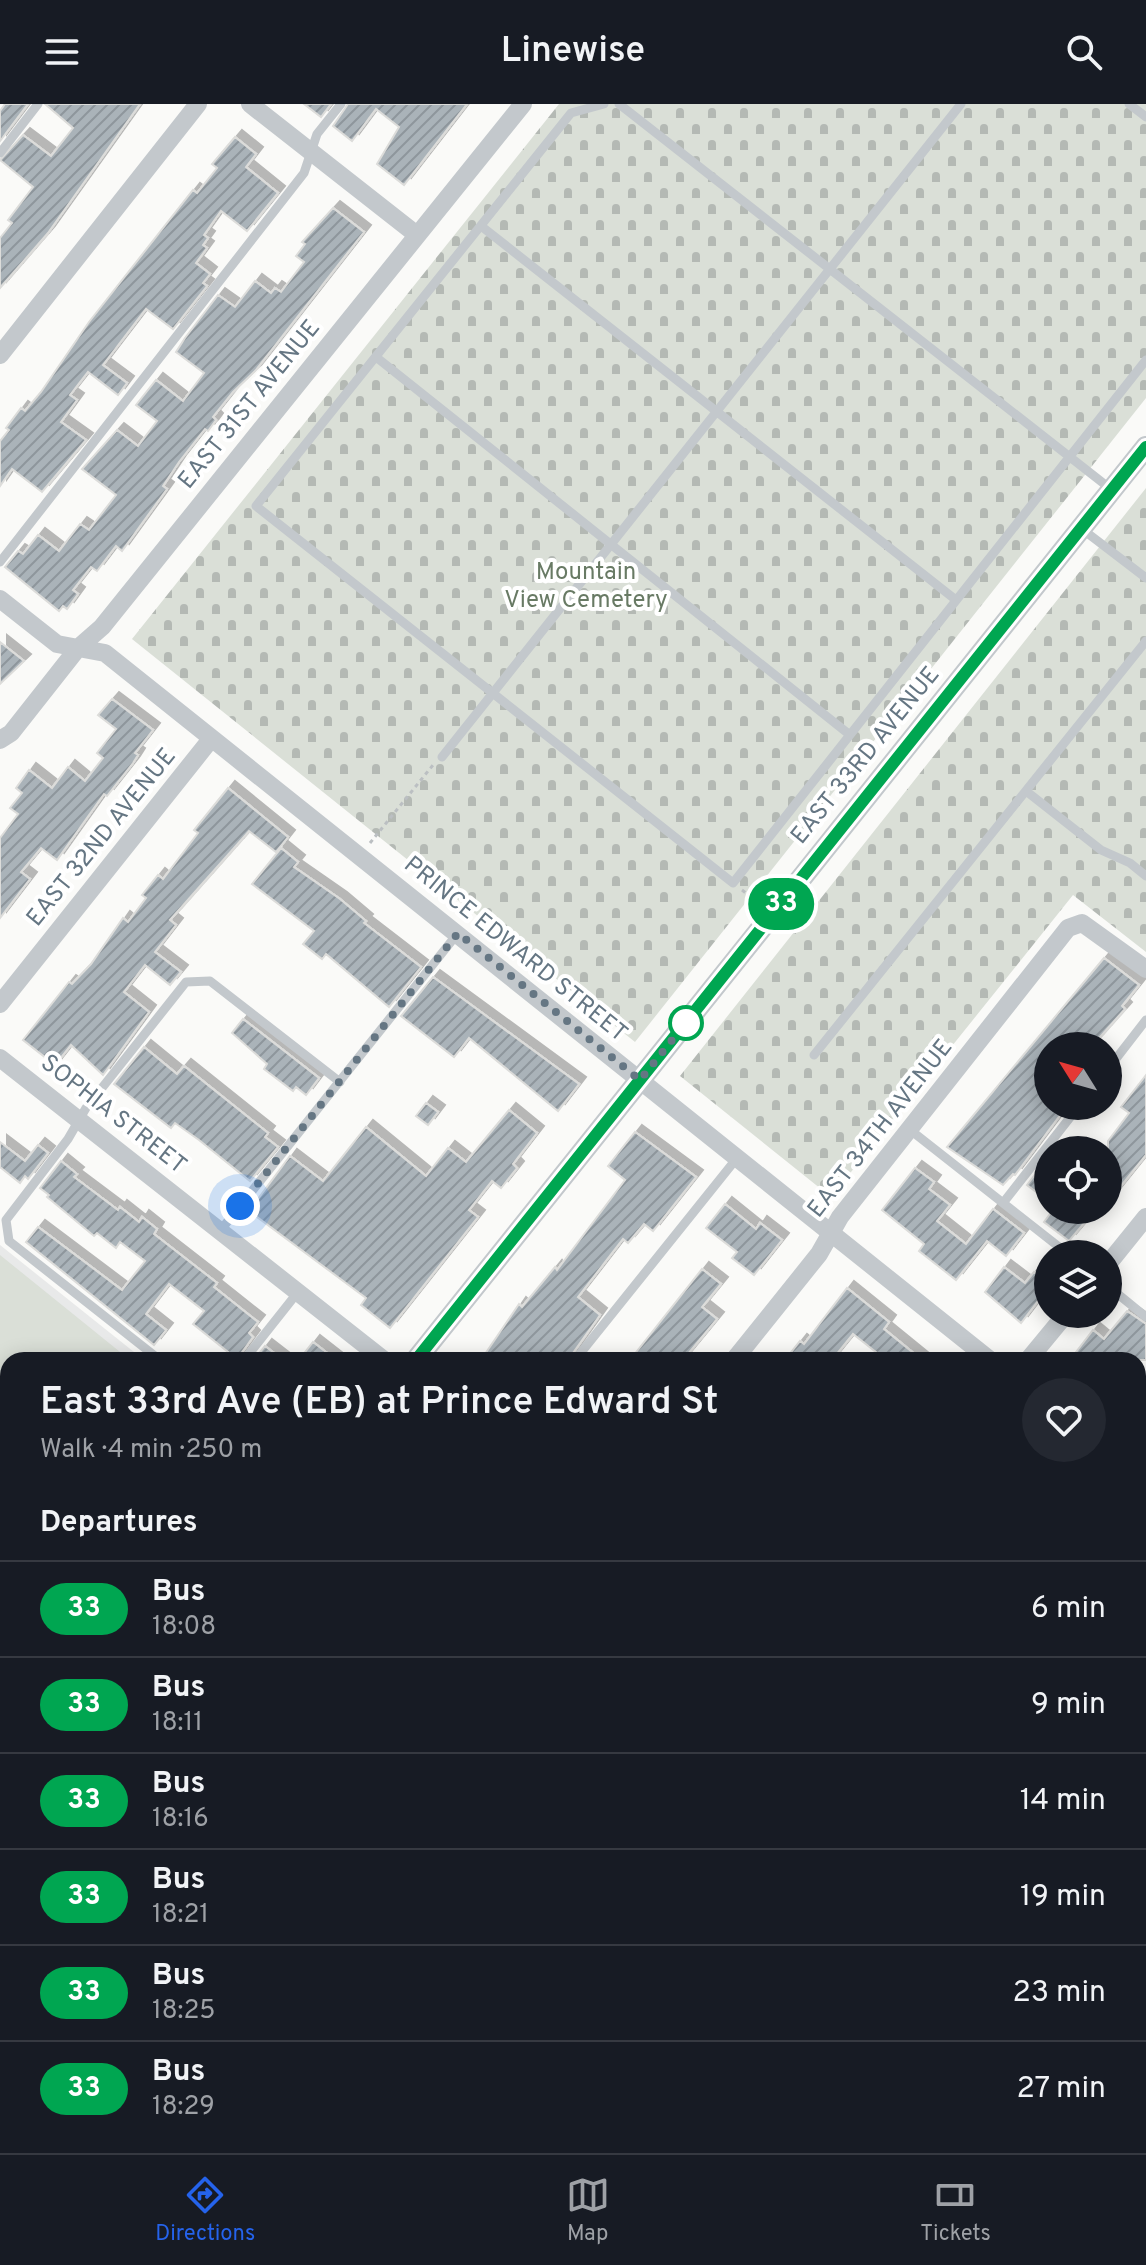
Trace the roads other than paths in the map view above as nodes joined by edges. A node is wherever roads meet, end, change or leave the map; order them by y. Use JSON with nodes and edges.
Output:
{"nodes":[{"id":1,"x":38,"y":104,"type":"edge"},
{"id":2,"x":198,"y":104,"type":"edge"},
{"id":3,"x":250,"y":104,"type":"edge"},
{"id":4,"x":341,"y":104,"type":"edge"},
{"id":5,"x":523,"y":104,"type":"edge"},
{"id":6,"x":604,"y":104,"type":"edge"},
{"id":7,"x":619,"y":104,"type":"edge"},
{"id":8,"x":961,"y":104,"type":"edge"},
{"id":9,"x":1129,"y":104,"type":"edge"},
{"id":10,"x":1146,"y":117,"type":"edge"},
{"id":11,"x":311,"y":152,"type":"junction"},
{"id":12,"x":0,"y":153,"type":"edge"},
{"id":13,"x":481,"y":226,"type":"junction"},
{"id":14,"x":417,"y":235,"type":"junction"},
{"id":15,"x":830,"y":272,"type":"junction"},
{"id":16,"x":0,"y":355,"type":"edge"},
{"id":17,"x":376,"y":357,"type":"junction"},
{"id":18,"x":1146,"y":360,"type":"edge"},
{"id":19,"x":717,"y":412,"type":"junction"},
{"id":20,"x":1146,"y":447,"type":"edge"},
{"id":21,"x":1069,"y":457,"type":"junction"},
{"id":22,"x":1112,"y":490,"type":"junction"},
{"id":23,"x":1081,"y":529,"type":"junction"},
{"id":24,"x":611,"y":545,"type":"junction"},
{"id":25,"x":0,"y":562,"type":"edge"},
{"id":26,"x":1146,"y":578,"type":"edge"},
{"id":27,"x":0,"y":599,"type":"edge"},
{"id":28,"x":956,"y":600,"type":"junction"},
{"id":29,"x":1146,"y":641,"type":"edge"},
{"id":30,"x":78,"y":648,"type":"junction"},
{"id":31,"x":493,"y":693,"type":"junction"},
{"id":32,"x":850,"y":735,"type":"junction"},
{"id":33,"x":6,"y":736,"type":"edge"},
{"id":34,"x":211,"y":739,"type":"junction"},
{"id":35,"x":442,"y":757,"type":"road end"},
{"id":36,"x":1026,"y":791,"type":"junction"},
{"id":37,"x":1146,"y":876,"type":"edge"},
{"id":38,"x":458,"y":933,"type":"junction"},
{"id":39,"x":1146,"y":969,"type":"edge"},
{"id":40,"x":0,"y":1004,"type":"edge"},
{"id":41,"x":1146,"y":1020,"type":"edge"},
{"id":42,"x":1122,"y":1051,"type":"edge"},
{"id":43,"x":814,"y":1055,"type":"dead end"},
{"id":44,"x":0,"y":1058,"type":"edge"},
{"id":45,"x":640,"y":1080,"type":"junction"},
{"id":46,"x":340,"y":1082,"type":"junction"},
{"id":47,"x":81,"y":1119,"type":"junction"},
{"id":48,"x":1068,"y":1120,"type":"edge"},
{"id":49,"x":909,"y":1129,"type":"junction"},
{"id":50,"x":737,"y":1158,"type":"junction"},
{"id":51,"x":1003,"y":1203,"type":"junction"},
{"id":52,"x":1146,"y":1217,"type":"edge"},
{"id":53,"x":220,"y":1231,"type":"junction"},
{"id":54,"x":830,"y":1232,"type":"junction"},
{"id":55,"x":1050,"y":1240,"type":"edge"},
{"id":56,"x":1122,"y":1247,"type":"edge"},
{"id":57,"x":298,"y":1292,"type":"junction"},
{"id":58,"x":1122,"y":1297,"type":"edge"},
{"id":59,"x":1146,"y":1317,"type":"edge"},
{"id":60,"x":1054,"y":1328,"type":"edge"},
{"id":61,"x":150,"y":1352,"type":"edge"},
{"id":62,"x":250,"y":1352,"type":"edge"},
{"id":63,"x":374,"y":1352,"type":"edge"},
{"id":64,"x":422,"y":1352,"type":"edge"},
{"id":65,"x":581,"y":1352,"type":"edge"},
{"id":66,"x":740,"y":1352,"type":"edge"},
{"id":67,"x":980,"y":1352,"type":"edge"},
{"id":68,"x":1035,"y":1352,"type":"edge"}],
"edges":[{"from":1,"to":12,"type":"lane"},
{"from":2,"to":16,"type":"street"},
{"from":3,"to":11,"type":"street"},
{"from":4,"to":11,"type":"lane"},
{"from":5,"to":14,"type":"street","name":"EAST 31ST AVENUE"},
{"from":6,"to":13,"type":"lane"},
{"from":7,"to":15,"type":"lane"},
{"from":8,"to":15,"type":"lane"},
{"from":9,"to":10,"type":"lane"},
{"from":11,"to":14,"type":"street"},
{"from":11,"to":25,"type":"lane"},
{"from":13,"to":17,"type":"lane"},
{"from":13,"to":19,"type":"lane"},
{"from":14,"to":30,"type":"street","name":"EAST 31ST AVENUE"},
{"from":15,"to":19,"type":"lane"},
{"from":15,"to":21,"type":"lane"},
{"from":17,"to":24,"type":"lane"},
{"from":17,"to":31,"type":"lane"},
{"from":18,"to":21,"type":"lane"},
{"from":19,"to":24,"type":"lane"},
{"from":19,"to":28,"type":"lane"},
{"from":20,"to":22,"type":"street","name":"EAST 33RD AVENUE"},
{"from":21,"to":22,"type":"lane"},
{"from":21,"to":28,"type":"lane"},
{"from":22,"to":23,"type":"street","name":"EAST 33RD AVENUE"},
{"from":23,"to":26,"type":"lane"},
{"from":23,"to":45,"type":"street","name":"EAST 33RD AVENUE"},
{"from":24,"to":31,"type":"lane"},
{"from":24,"to":32,"type":"lane"},
{"from":27,"to":30,"type":"street","name":"PRINCE EDWARD STREET"},
{"from":28,"to":32,"type":"lane"},
{"from":29,"to":36,"type":"lane"},
{"from":30,"to":33,"type":"street","name":"EAST 31ST AVENUE"},
{"from":30,"to":34,"type":"street","name":"PRINCE EDWARD STREET"},
{"from":31,"to":32,"type":"lane"},
{"from":31,"to":35,"type":"lane"},
{"from":34,"to":38,"type":"street","name":"PRINCE EDWARD STREET"},
{"from":34,"to":40,"type":"street","name":"EAST 32ND AVENUE"},
{"from":36,"to":37,"type":"lane"},
{"from":36,"to":43,"type":"lane"},
{"from":38,"to":45,"type":"street","name":"PRINCE EDWARD STREET"},
{"from":38,"to":46,"type":"lane"},
{"from":39,"to":49,"type":"street","name":"EAST 34TH AVENUE"},
{"from":41,"to":42,"type":"lane"},
{"from":44,"to":47,"type":"street","name":"SOPHIA STREET"},
{"from":45,"to":50,"type":"street","name":"PRINCE EDWARD STREET"},
{"from":45,"to":64,"type":"street","name":"EAST 33RD AVENUE"},
{"from":46,"to":47,"type":"lane"},
{"from":46,"to":53,"type":"lane"},
{"from":47,"to":53,"type":"street","name":"SOPHIA STREET"},
{"from":47,"to":61,"type":"lane"},
{"from":48,"to":51,"type":"lane"},
{"from":49,"to":51,"type":"lane"},
{"from":49,"to":54,"type":"street","name":"EAST 34TH AVENUE"},
{"from":50,"to":54,"type":"street","name":"PRINCE EDWARD STREET"},
{"from":50,"to":65,"type":"lane"},
{"from":51,"to":55,"type":"lane"},
{"from":52,"to":56,"type":"street"},
{"from":53,"to":57,"type":"street","name":"SOPHIA STREET"},
{"from":54,"to":66,"type":"street","name":"EAST 34TH AVENUE"},
{"from":54,"to":67,"type":"street","name":"PRINCE EDWARD STREET"},
{"from":57,"to":62,"type":"lane"},
{"from":57,"to":63,"type":"street","name":"SOPHIA STREET"},
{"from":58,"to":59,"type":"lane"},
{"from":60,"to":68,"type":"street"}]}
